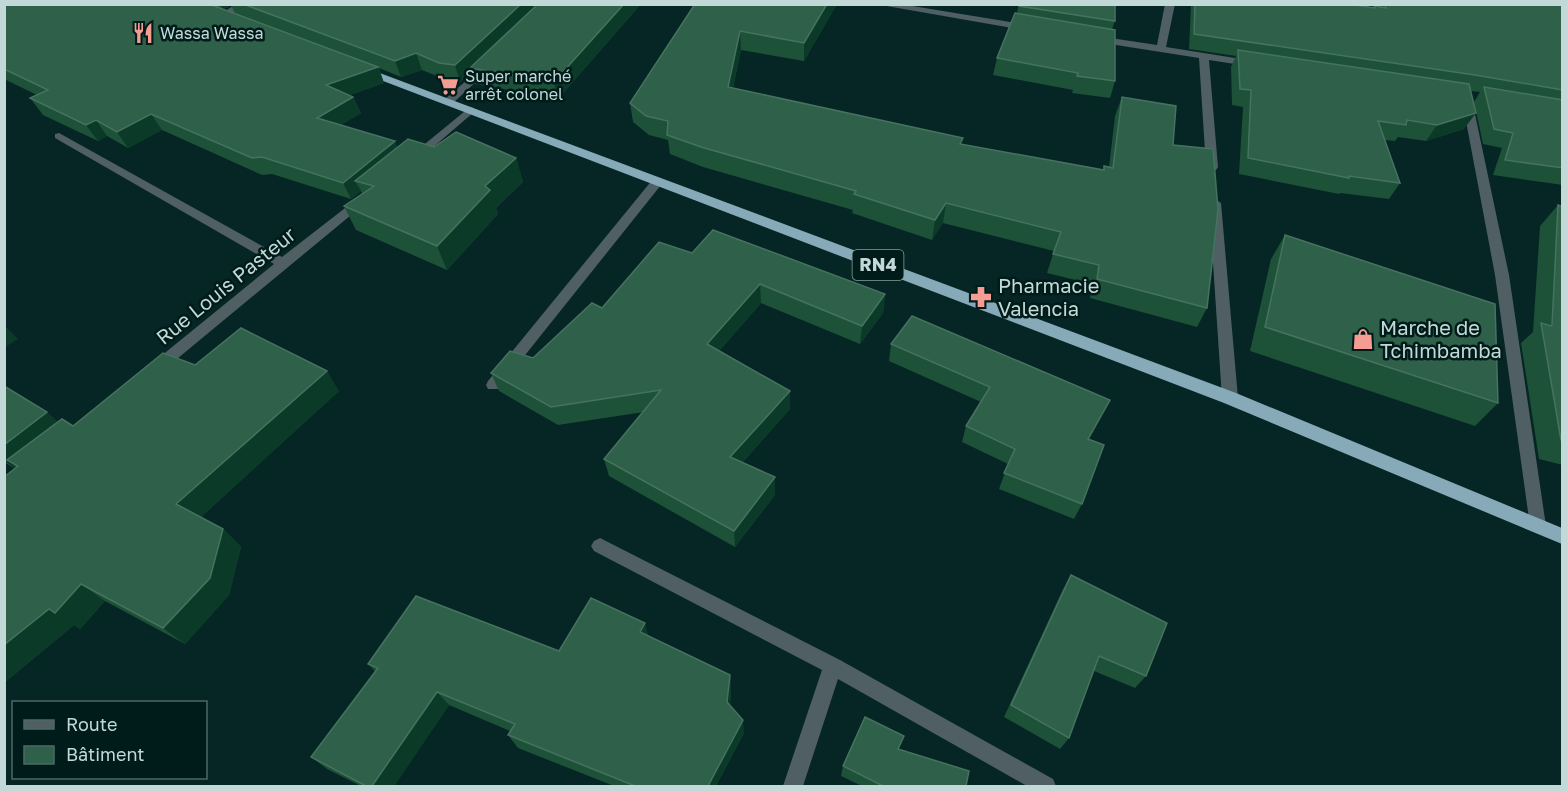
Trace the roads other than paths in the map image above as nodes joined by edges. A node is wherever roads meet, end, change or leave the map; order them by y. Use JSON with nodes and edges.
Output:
{"nodes":[{"id":1,"x":244,"y":4,"type":"edge"},
{"id":2,"x":879,"y":4,"type":"edge"},
{"id":3,"x":1170,"y":4,"type":"edge"},
{"id":4,"x":217,"y":15,"type":"joint"},
{"id":5,"x":243,"y":25,"type":"edge"},
{"id":6,"x":1043,"y":31,"type":"edge"},
{"id":7,"x":1090,"y":38,"type":"edge"},
{"id":8,"x":1161,"y":49,"type":"junction"},
{"id":9,"x":500,"y":53,"type":"edge"},
{"id":10,"x":1204,"y":57,"type":"junction"},
{"id":11,"x":352,"y":65,"type":"edge"},
{"id":12,"x":1261,"y":65,"type":"edge"},
{"id":13,"x":1465,"y":95,"type":"edge"},
{"id":14,"x":449,"y":101,"type":"junction"},
{"id":15,"x":470,"y":110,"type":"junction"},
{"id":16,"x":59,"y":136,"type":"dead end"},
{"id":17,"x":400,"y":170,"type":"edge"},
{"id":18,"x":657,"y":182,"type":"junction"},
{"id":19,"x":373,"y":193,"type":"edge"},
{"id":20,"x":283,"y":263,"type":"junction"},
{"id":21,"x":147,"y":376,"type":"edge"},
{"id":22,"x":493,"y":385,"type":"edge"},
{"id":23,"x":1230,"y":398,"type":"junction"},
{"id":24,"x":1538,"y":526,"type":"junction"},
{"id":25,"x":1563,"y":536,"type":"edge"},
{"id":26,"x":600,"y":546,"type":"dead end"},
{"id":27,"x":833,"y":666,"type":"junction"},
{"id":28,"x":793,"y":786,"type":"edge"},
{"id":29,"x":1046,"y":786,"type":"edge"}],
"edges":[{"from":1,"to":4,"type":"street"},
{"from":2,"to":6,"type":"street"},
{"from":3,"to":8,"type":"street"},
{"from":4,"to":5,"type":"highway"},
{"from":7,"to":8,"type":"street"},
{"from":8,"to":10,"type":"street"},
{"from":9,"to":14,"type":"street"},
{"from":10,"to":12,"type":"street"},
{"from":10,"to":23,"type":"street"},
{"from":11,"to":14,"type":"highway","number":"RN4"},
{"from":13,"to":24,"type":"street"},
{"from":14,"to":15,"type":"highway","number":"RN4"},
{"from":15,"to":17,"type":"street"},
{"from":15,"to":18,"type":"highway","number":"RN4"},
{"from":16,"to":20,"type":"street"},
{"from":18,"to":22,"type":"street"},
{"from":18,"to":23,"type":"highway","number":"RN4"},
{"from":19,"to":20,"type":"street","name":"Rue Louis Pasteur"},
{"from":20,"to":21,"type":"street","name":"Rue Louis Pasteur"},
{"from":23,"to":24,"type":"highway","number":"RN4"},
{"from":24,"to":25,"type":"highway","number":"RN4"},
{"from":26,"to":27,"type":"street"},
{"from":27,"to":28,"type":"street"},
{"from":27,"to":29,"type":"street"}]}
